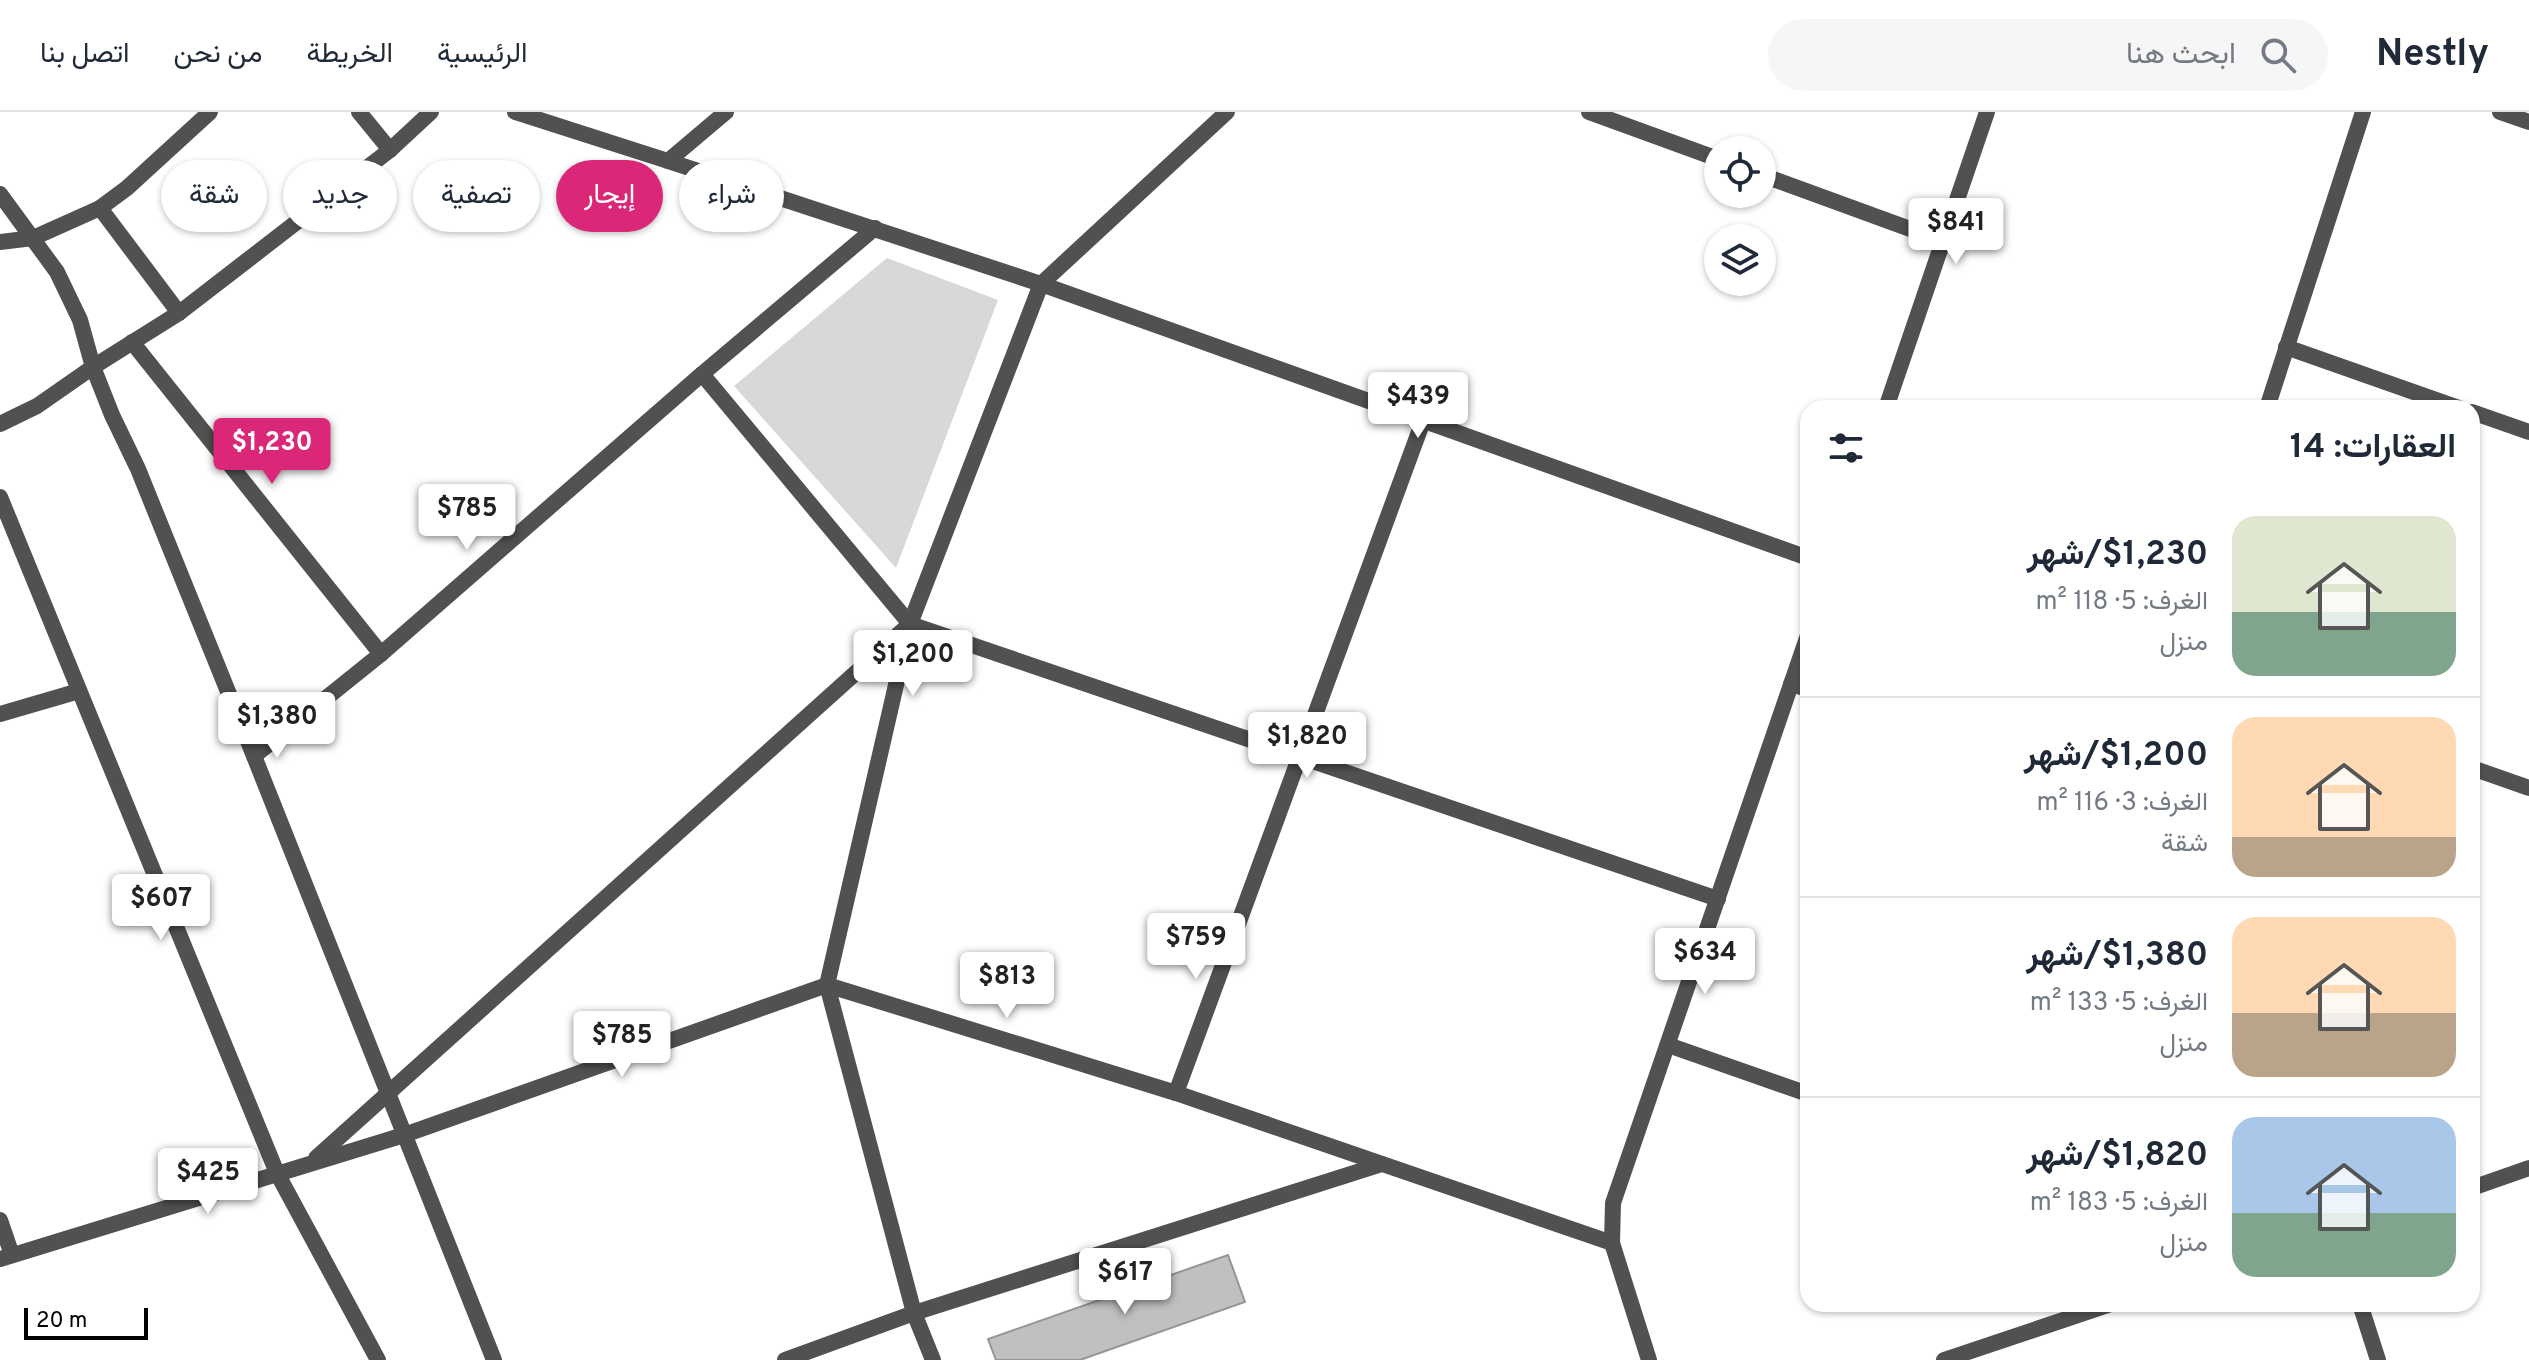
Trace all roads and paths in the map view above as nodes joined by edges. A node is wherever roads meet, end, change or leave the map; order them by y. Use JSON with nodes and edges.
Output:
{"nodes":[{"id":1,"x":210,"y":112,"type":"edge"},
{"id":2,"x":359,"y":112,"type":"edge"},
{"id":3,"x":431,"y":112,"type":"edge"},
{"id":4,"x":515,"y":112,"type":"edge"},
{"id":5,"x":726,"y":112,"type":"edge"},
{"id":6,"x":1227,"y":112,"type":"edge"},
{"id":7,"x":1589,"y":112,"type":"edge"},
{"id":8,"x":1987,"y":112,"type":"edge"},
{"id":9,"x":2363,"y":112,"type":"edge"},
{"id":10,"x":2500,"y":112,"type":"edge"},
{"id":11,"x":2529,"y":122,"type":"edge"},
{"id":12,"x":390,"y":150,"type":"junction"},
{"id":13,"x":1704,"y":154,"type":"edge"},
{"id":14,"x":668,"y":161,"type":"junction"},
{"id":15,"x":1776,"y":180,"type":"edge"},
{"id":16,"x":0,"y":194,"type":"edge"},
{"id":17,"x":100,"y":208,"type":"junction"},
{"id":18,"x":875,"y":228,"type":"junction"},
{"id":19,"x":33,"y":238,"type":"junction"},
{"id":20,"x":1943,"y":241,"type":"junction"},
{"id":21,"x":0,"y":242,"type":"edge"},
{"id":22,"x":1041,"y":284,"type":"junction"},
{"id":23,"x":179,"y":313,"type":"junction"},
{"id":24,"x":132,"y":342,"type":"junction"},
{"id":25,"x":2286,"y":347,"type":"junction"},
{"id":26,"x":93,"y":367,"type":"junction"},
{"id":27,"x":702,"y":374,"type":"junction"},
{"id":28,"x":1889,"y":400,"type":"edge"},
{"id":29,"x":2269,"y":400,"type":"edge"},
{"id":30,"x":2436,"y":400,"type":"edge"},
{"id":31,"x":2480,"y":415,"type":"edge"},
{"id":32,"x":1423,"y":421,"type":"junction"},
{"id":33,"x":0,"y":424,"type":"edge"},
{"id":34,"x":2529,"y":432,"type":"edge"},
{"id":35,"x":0,"y":497,"type":"edge"},
{"id":36,"x":0,"y":535,"type":"edge"},
{"id":37,"x":24,"y":555,"type":"junction"},
{"id":38,"x":1800,"y":555,"type":"edge"},
{"id":39,"x":910,"y":624,"type":"junction"},
{"id":40,"x":381,"y":654,"type":"junction"},
{"id":41,"x":1800,"y":658,"type":"edge"},
{"id":42,"x":1791,"y":684,"type":"junction"},
{"id":43,"x":1800,"y":687,"type":"edge"},
{"id":44,"x":79,"y":691,"type":"junction"},
{"id":45,"x":0,"y":714,"type":"edge"},
{"id":46,"x":254,"y":756,"type":"junction"},
{"id":47,"x":1300,"y":757,"type":"junction"},
{"id":48,"x":2480,"y":771,"type":"edge"},
{"id":49,"x":2529,"y":788,"type":"edge"},
{"id":50,"x":1718,"y":899,"type":"junction"},
{"id":51,"x":827,"y":985,"type":"junction"},
{"id":52,"x":1668,"y":1045,"type":"junction"},
{"id":53,"x":1800,"y":1091,"type":"edge"},
{"id":54,"x":1176,"y":1093,"type":"junction"},
{"id":55,"x":388,"y":1095,"type":"junction"},
{"id":56,"x":404,"y":1135,"type":"junction"},
{"id":57,"x":310,"y":1163,"type":"junction"},
{"id":58,"x":1382,"y":1164,"type":"junction"},
{"id":59,"x":2529,"y":1168,"type":"edge"},
{"id":60,"x":277,"y":1173,"type":"junction"},
{"id":61,"x":2480,"y":1185,"type":"edge"},
{"id":62,"x":0,"y":1220,"type":"edge"},
{"id":63,"x":1612,"y":1243,"type":"junction"},
{"id":64,"x":6,"y":1257,"type":"edge"},
{"id":65,"x":2087,"y":1312,"type":"edge"},
{"id":66,"x":2363,"y":1312,"type":"edge"},
{"id":67,"x":914,"y":1313,"type":"junction"},
{"id":68,"x":378,"y":1360,"type":"edge"},
{"id":69,"x":494,"y":1360,"type":"edge"},
{"id":70,"x":785,"y":1360,"type":"edge"},
{"id":71,"x":933,"y":1360,"type":"edge"},
{"id":72,"x":1649,"y":1360,"type":"edge"},
{"id":73,"x":1944,"y":1360,"type":"edge"},
{"id":74,"x":2378,"y":1360,"type":"edge"}],
"edges":[{"from":1,"to":17,"type":"street"},
{"from":2,"to":12,"type":"street"},
{"from":3,"to":12,"type":"street"},
{"from":4,"to":14,"type":"street"},
{"from":5,"to":14,"type":"street"},
{"from":6,"to":22,"type":"street"},
{"from":7,"to":13,"type":"street"},
{"from":8,"to":20,"type":"street"},
{"from":9,"to":25,"type":"street"},
{"from":10,"to":11,"type":"street"},
{"from":12,"to":23,"type":"street"},
{"from":14,"to":18,"type":"street"},
{"from":15,"to":20,"type":"street"},
{"from":16,"to":19,"type":"street"},
{"from":17,"to":19,"type":"street"},
{"from":17,"to":23,"type":"street"},
{"from":18,"to":22,"type":"street"},
{"from":18,"to":27,"type":"street"},
{"from":19,"to":21,"type":"street"},
{"from":19,"to":26,"type":"street"},
{"from":20,"to":28,"type":"street"},
{"from":22,"to":32,"type":"street"},
{"from":22,"to":39,"type":"street"},
{"from":23,"to":24,"type":"street"},
{"from":24,"to":26,"type":"street"},
{"from":24,"to":40,"type":"street"},
{"from":25,"to":29,"type":"street"},
{"from":25,"to":30,"type":"street"},
{"from":26,"to":33,"type":"street"},
{"from":26,"to":46,"type":"street"},
{"from":27,"to":39,"type":"street"},
{"from":27,"to":40,"type":"street"},
{"from":31,"to":34,"type":"street"},
{"from":32,"to":38,"type":"street"},
{"from":32,"to":47,"type":"street"},
{"from":35,"to":37,"type":"street"},
{"from":36,"to":37,"type":"street"},
{"from":37,"to":44,"type":"street"},
{"from":39,"to":47,"type":"street"},
{"from":39,"to":51,"type":"street"},
{"from":39,"to":55,"type":"street"},
{"from":40,"to":46,"type":"street"},
{"from":41,"to":42,"type":"street"},
{"from":42,"to":43,"type":"street"},
{"from":42,"to":50,"type":"street"},
{"from":44,"to":45,"type":"street"},
{"from":44,"to":60,"type":"street"},
{"from":46,"to":55,"type":"street"},
{"from":47,"to":50,"type":"street"},
{"from":47,"to":54,"type":"street"},
{"from":48,"to":49,"type":"street"},
{"from":50,"to":52,"type":"street"},
{"from":51,"to":54,"type":"street"},
{"from":51,"to":56,"type":"street"},
{"from":51,"to":67,"type":"street"},
{"from":52,"to":53,"type":"street"},
{"from":52,"to":63,"type":"street"},
{"from":54,"to":58,"type":"street"},
{"from":55,"to":56,"type":"street"},
{"from":55,"to":57,"type":"street"},
{"from":56,"to":57,"type":"street"},
{"from":56,"to":69,"type":"street"},
{"from":57,"to":60,"type":"street"},
{"from":58,"to":63,"type":"street"},
{"from":58,"to":67,"type":"street"},
{"from":59,"to":61,"type":"street"},
{"from":60,"to":64,"type":"street"},
{"from":60,"to":68,"type":"street"},
{"from":62,"to":64,"type":"street"},
{"from":63,"to":72,"type":"street"},
{"from":65,"to":73,"type":"street"},
{"from":66,"to":74,"type":"street"},
{"from":67,"to":70,"type":"street"},
{"from":67,"to":71,"type":"street"}]}
